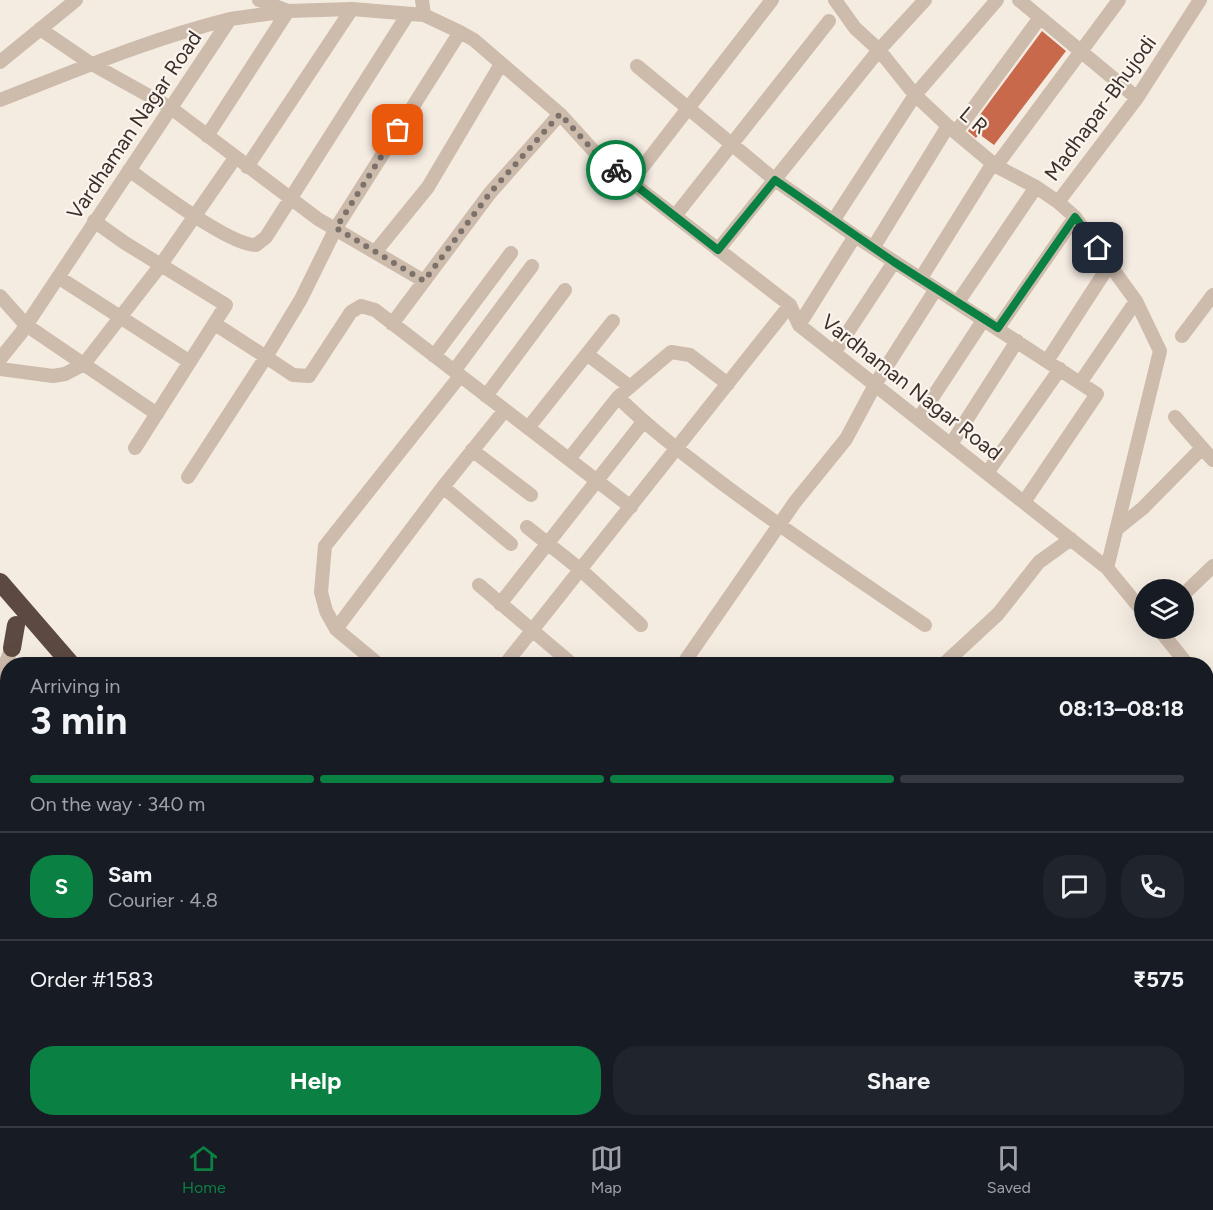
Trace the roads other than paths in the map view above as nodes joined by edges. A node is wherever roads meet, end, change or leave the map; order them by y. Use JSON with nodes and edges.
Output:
{"nodes":[{"id":1,"x":76,"y":0,"type":"edge"},
{"id":2,"x":259,"y":0,"type":"edge"},
{"id":3,"x":422,"y":0,"type":"edge"},
{"id":4,"x":772,"y":0,"type":"edge"},
{"id":5,"x":835,"y":0,"type":"edge"},
{"id":6,"x":925,"y":0,"type":"edge"},
{"id":7,"x":997,"y":0,"type":"edge"},
{"id":8,"x":1119,"y":0,"type":"edge"},
{"id":9,"x":1200,"y":0,"type":"edge"},
{"id":10,"x":1022,"y":1,"type":"edge"},
{"id":11,"x":352,"y":9,"type":"junction"},
{"id":12,"x":288,"y":11,"type":"junction"},
{"id":13,"x":408,"y":15,"type":"junction"},
{"id":14,"x":424,"y":15,"type":"junction"},
{"id":15,"x":230,"y":19,"type":"junction"},
{"id":16,"x":1039,"y":19,"type":"junction"},
{"id":17,"x":829,"y":21,"type":"dead end"},
{"id":18,"x":40,"y":29,"type":"junction"},
{"id":19,"x":460,"y":32,"type":"junction"},
{"id":20,"x":879,"y":50,"type":"junction"},
{"id":21,"x":1080,"y":50,"type":"junction"},
{"id":22,"x":0,"y":62,"type":"edge"},
{"id":23,"x":90,"y":63,"type":"junction"},
{"id":24,"x":501,"y":64,"type":"junction"},
{"id":25,"x":637,"y":66,"type":"dead end"},
{"id":26,"x":915,"y":95,"type":"junction"},
{"id":27,"x":1137,"y":98,"type":"junction"},
{"id":28,"x":0,"y":100,"type":"edge"},
{"id":29,"x":171,"y":108,"type":"junction"},
{"id":30,"x":687,"y":108,"type":"junction"},
{"id":31,"x":560,"y":114,"type":"junction"},
{"id":32,"x":952,"y":129,"type":"junction"},
{"id":33,"x":207,"y":136,"type":"junction"},
{"id":34,"x":730,"y":144,"type":"junction"},
{"id":35,"x":241,"y":163,"type":"junction"},
{"id":36,"x":995,"y":165,"type":"junction"},
{"id":37,"x":129,"y":170,"type":"junction"},
{"id":38,"x":775,"y":180,"type":"junction"},
{"id":39,"x":631,"y":182,"type":"junction"},
{"id":40,"x":1036,"y":187,"type":"junction"},
{"id":41,"x":290,"y":199,"type":"junction"},
{"id":42,"x":1058,"y":202,"type":"junction"},
{"id":43,"x":195,"y":216,"type":"junction"},
{"id":44,"x":675,"y":216,"type":"junction"},
{"id":45,"x":1075,"y":217,"type":"junction"},
{"id":46,"x":94,"y":221,"type":"junction"},
{"id":47,"x":833,"y":221,"type":"junction"},
{"id":48,"x":336,"y":228,"type":"junction"},
{"id":49,"x":855,"y":236,"type":"junction"},
{"id":50,"x":873,"y":248,"type":"junction"},
{"id":51,"x":718,"y":250,"type":"junction"},
{"id":52,"x":376,"y":251,"type":"junction"},
{"id":53,"x":511,"y":253,"type":"dead end"},
{"id":54,"x":894,"y":262,"type":"junction"},
{"id":55,"x":1110,"y":264,"type":"junction"},
{"id":56,"x":160,"y":266,"type":"junction"},
{"id":57,"x":531,"y":266,"type":"dead end"},
{"id":58,"x":58,"y":277,"type":"junction"},
{"id":59,"x":921,"y":278,"type":"junction"},
{"id":60,"x":424,"y":281,"type":"junction"},
{"id":61,"x":936,"y":289,"type":"junction"},
{"id":62,"x":565,"y":290,"type":"dead end"},
{"id":63,"x":1213,"y":295,"type":"edge"},
{"id":64,"x":0,"y":296,"type":"edge"},
{"id":65,"x":958,"y":302,"type":"junction"},
{"id":66,"x":1136,"y":302,"type":"junction"},
{"id":67,"x":790,"y":305,"type":"junction"},
{"id":68,"x":118,"y":316,"type":"junction"},
{"id":69,"x":984,"y":319,"type":"junction"},
{"id":70,"x":613,"y":321,"type":"dead end"},
{"id":71,"x":215,"y":324,"type":"junction"},
{"id":72,"x":392,"y":324,"type":"junction"},
{"id":73,"x":26,"y":325,"type":"junction"},
{"id":74,"x":799,"y":325,"type":"junction"},
{"id":75,"x":998,"y":328,"type":"junction"},
{"id":76,"x":1182,"y":336,"type":"dead end"},
{"id":77,"x":1017,"y":341,"type":"junction"},
{"id":78,"x":834,"y":353,"type":"junction"},
{"id":79,"x":588,"y":355,"type":"junction"},
{"id":80,"x":434,"y":356,"type":"junction"},
{"id":81,"x":266,"y":357,"type":"junction"},
{"id":82,"x":0,"y":359,"type":"edge"},
{"id":83,"x":1047,"y":361,"type":"junction"},
{"id":84,"x":190,"y":362,"type":"junction"},
{"id":85,"x":84,"y":364,"type":"junction"},
{"id":86,"x":0,"y":369,"type":"edge"},
{"id":87,"x":1060,"y":369,"type":"junction"},
{"id":88,"x":457,"y":373,"type":"junction"},
{"id":89,"x":876,"y":383,"type":"junction"},
{"id":90,"x":1080,"y":383,"type":"junction"},
{"id":91,"x":728,"y":384,"type":"junction"},
{"id":92,"x":629,"y":386,"type":"junction"},
{"id":93,"x":486,"y":396,"type":"junction"},
{"id":94,"x":618,"y":397,"type":"junction"},
{"id":95,"x":505,"y":410,"type":"junction"},
{"id":96,"x":157,"y":414,"type":"junction"},
{"id":97,"x":1175,"y":417,"type":"dead end"},
{"id":98,"x":919,"y":418,"type":"junction"},
{"id":99,"x":643,"y":422,"type":"junction"},
{"id":100,"x":528,"y":428,"type":"junction"},
{"id":101,"x":951,"y":444,"type":"junction"},
{"id":102,"x":135,"y":448,"type":"dead end"},
{"id":103,"x":1203,"y":448,"type":"junction"},
{"id":104,"x":677,"y":449,"type":"junction"},
{"id":105,"x":472,"y":450,"type":"junction"},
{"id":106,"x":569,"y":459,"type":"junction"},
{"id":107,"x":1213,"y":460,"type":"edge"},
{"id":108,"x":987,"y":473,"type":"junction"},
{"id":109,"x":188,"y":477,"type":"dead end"},
{"id":110,"x":596,"y":481,"type":"junction"},
{"id":111,"x":443,"y":487,"type":"junction"},
{"id":112,"x":531,"y":495,"type":"dead end"},
{"id":113,"x":1024,"y":502,"type":"junction"},
{"id":114,"x":631,"y":507,"type":"junction"},
{"id":115,"x":779,"y":525,"type":"junction"},
{"id":116,"x":527,"y":527,"type":"dead end"},
{"id":117,"x":1118,"y":528,"type":"junction"},
{"id":118,"x":1071,"y":539,"type":"junction"},
{"id":119,"x":512,"y":544,"type":"dead end"},
{"id":120,"x":547,"y":544,"type":"junction"},
{"id":121,"x":1213,"y":566,"type":"edge"},
{"id":122,"x":1107,"y":568,"type":"junction"},
{"id":123,"x":580,"y":570,"type":"junction"},
{"id":124,"x":0,"y":582,"type":"edge"},
{"id":125,"x":1194,"y":584,"type":"edge"},
{"id":126,"x":479,"y":585,"type":"dead end"},
{"id":127,"x":1134,"y":601,"type":"edge"},
{"id":128,"x":500,"y":604,"type":"junction"},
{"id":129,"x":16,"y":625,"type":"dead end"},
{"id":130,"x":641,"y":625,"type":"dead end"},
{"id":131,"x":925,"y":625,"type":"dead end"},
{"id":132,"x":336,"y":629,"type":"junction"},
{"id":133,"x":533,"y":629,"type":"junction"},
{"id":134,"x":1167,"y":639,"type":"edge"},
{"id":135,"x":12,"y":648,"type":"joint"},
{"id":136,"x":8,"y":657,"type":"edge"},
{"id":137,"x":65,"y":657,"type":"edge"},
{"id":138,"x":370,"y":657,"type":"edge"},
{"id":139,"x":511,"y":657,"type":"edge"},
{"id":140,"x":564,"y":657,"type":"edge"},
{"id":141,"x":688,"y":657,"type":"edge"},
{"id":142,"x":952,"y":657,"type":"edge"},
{"id":143,"x":1181,"y":657,"type":"edge"}],
"edges":[{"from":1,"to":18,"type":"street"},
{"from":2,"to":12,"type":"street"},
{"from":3,"to":14,"type":"street"},
{"from":4,"to":30,"type":"street"},
{"from":5,"to":20,"type":"street","name":"L R"},
{"from":6,"to":20,"type":"street"},
{"from":7,"to":26,"type":"street"},
{"from":8,"to":21,"type":"street"},
{"from":9,"to":27,"type":"street","name":"Madhapar-Bhujodi"},
{"from":10,"to":16,"type":"street"},
{"from":11,"to":12,"type":"street","name":"Vardhaman Nagar Road"},
{"from":11,"to":13,"type":"street","name":"Vardhaman Nagar Road"},
{"from":11,"to":35,"type":"street"},
{"from":12,"to":15,"type":"street","name":"Vardhaman Nagar Road"},
{"from":12,"to":33,"type":"street"},
{"from":13,"to":14,"type":"street","name":"Vardhaman Nagar Road"},
{"from":13,"to":41,"type":"street"},
{"from":14,"to":19,"type":"street","name":"Vardhaman Nagar Road"},
{"from":15,"to":23,"type":"street"},
{"from":15,"to":29,"type":"street","name":"Vardhaman Nagar Road"},
{"from":16,"to":21,"type":"street"},
{"from":16,"to":32,"type":"street"},
{"from":17,"to":34,"type":"street"},
{"from":18,"to":22,"type":"street"},
{"from":18,"to":23,"type":"street"},
{"from":19,"to":24,"type":"street","name":"Vardhaman Nagar Road"},
{"from":19,"to":48,"type":"street"},
{"from":20,"to":26,"type":"street","name":"L R"},
{"from":20,"to":38,"type":"street"},
{"from":21,"to":27,"type":"street"},
{"from":21,"to":36,"type":"street"},
{"from":23,"to":28,"type":"street"},
{"from":23,"to":29,"type":"street"},
{"from":24,"to":31,"type":"street","name":"Vardhaman Nagar Road"},
{"from":24,"to":52,"type":"street"},
{"from":25,"to":30,"type":"street"},
{"from":26,"to":32,"type":"street","name":"L R"},
{"from":26,"to":47,"type":"street"},
{"from":27,"to":42,"type":"street","name":"Madhapar-Bhujodi"},
{"from":29,"to":33,"type":"street"},
{"from":29,"to":37,"type":"street","name":"Vardhaman Nagar Road"},
{"from":30,"to":34,"type":"street"},
{"from":30,"to":39,"type":"street"},
{"from":31,"to":39,"type":"street","name":"Vardhaman Nagar Road"},
{"from":31,"to":60,"type":"street"},
{"from":32,"to":36,"type":"street","name":"L R"},
{"from":32,"to":50,"type":"street"},
{"from":33,"to":35,"type":"street"},
{"from":34,"to":38,"type":"street"},
{"from":34,"to":44,"type":"street"},
{"from":35,"to":41,"type":"street"},
{"from":35,"to":43,"type":"street"},
{"from":36,"to":40,"type":"street","name":"L R"},
{"from":36,"to":59,"type":"street"},
{"from":37,"to":43,"type":"street"},
{"from":37,"to":46,"type":"street","name":"Vardhaman Nagar Road"},
{"from":38,"to":47,"type":"street"},
{"from":38,"to":51,"type":"street"},
{"from":39,"to":44,"type":"street","name":"Vardhaman Nagar Road"},
{"from":40,"to":42,"type":"street","name":"L R"},
{"from":40,"to":65,"type":"street"},
{"from":41,"to":43,"type":"street"},
{"from":41,"to":48,"type":"street"},
{"from":42,"to":45,"type":"street","name":"Madhapar-Bhujodi"},
{"from":43,"to":56,"type":"street"},
{"from":44,"to":51,"type":"street","name":"Vardhaman Nagar Road"},
{"from":45,"to":55,"type":"street","name":"Madhapar-Bhujodi"},
{"from":45,"to":75,"type":"street"},
{"from":46,"to":56,"type":"street"},
{"from":46,"to":58,"type":"street","name":"Vardhaman Nagar Road"},
{"from":47,"to":49,"type":"street"},
{"from":48,"to":52,"type":"street"},
{"from":48,"to":81,"type":"street"},
{"from":49,"to":50,"type":"street"},
{"from":49,"to":74,"type":"street"},
{"from":50,"to":54,"type":"street"},
{"from":51,"to":67,"type":"street","name":"Vardhaman Nagar Road"},
{"from":52,"to":60,"type":"street"},
{"from":53,"to":80,"type":"street"},
{"from":54,"to":59,"type":"street"},
{"from":54,"to":78,"type":"street"},
{"from":55,"to":66,"type":"street","name":"Madhapar-Bhujodi"},
{"from":55,"to":83,"type":"street"},
{"from":56,"to":68,"type":"street"},
{"from":56,"to":71,"type":"street"},
{"from":57,"to":88,"type":"street"},
{"from":58,"to":68,"type":"street"},
{"from":58,"to":73,"type":"street","name":"Vardhaman Nagar Road"},
{"from":59,"to":61,"type":"street"},
{"from":60,"to":72,"type":"street"},
{"from":61,"to":65,"type":"street"},
{"from":61,"to":89,"type":"street"},
{"from":62,"to":93,"type":"street"},
{"from":63,"to":76,"type":"street"},
{"from":64,"to":73,"type":"street"},
{"from":65,"to":69,"type":"street"},
{"from":66,"to":90,"type":"street"},
{"from":66,"to":117,"type":"street","name":"Madhapar-Bhujodi"},
{"from":67,"to":74,"type":"street","name":"Vardhaman Nagar Road"},
{"from":67,"to":91,"type":"street"},
{"from":68,"to":84,"type":"street"},
{"from":68,"to":85,"type":"street"},
{"from":69,"to":75,"type":"street"},
{"from":69,"to":98,"type":"street"},
{"from":70,"to":79,"type":"street"},
{"from":71,"to":81,"type":"street"},
{"from":71,"to":84,"type":"street"},
{"from":72,"to":80,"type":"street"},
{"from":72,"to":81,"type":"street"},
{"from":73,"to":82,"type":"street","name":"Vardhaman Nagar Road"},
{"from":73,"to":85,"type":"street"},
{"from":74,"to":78,"type":"street","name":"Vardhaman Nagar Road"},
{"from":75,"to":77,"type":"street"},
{"from":77,"to":83,"type":"street"},
{"from":77,"to":101,"type":"street"},
{"from":78,"to":89,"type":"street","name":"Vardhaman Nagar Road"},
{"from":79,"to":92,"type":"street"},
{"from":79,"to":100,"type":"street"},
{"from":80,"to":88,"type":"street"},
{"from":81,"to":109,"type":"street"},
{"from":83,"to":87,"type":"street"},
{"from":84,"to":96,"type":"street"},
{"from":85,"to":86,"type":"street"},
{"from":85,"to":96,"type":"street"},
{"from":87,"to":90,"type":"street"},
{"from":87,"to":108,"type":"street"},
{"from":88,"to":93,"type":"street"},
{"from":88,"to":132,"type":"street"},
{"from":89,"to":98,"type":"street","name":"Vardhaman Nagar Road"},
{"from":89,"to":115,"type":"street"},
{"from":90,"to":113,"type":"street"},
{"from":91,"to":92,"type":"street"},
{"from":91,"to":104,"type":"street"},
{"from":92,"to":94,"type":"street"},
{"from":93,"to":95,"type":"street"},
{"from":94,"to":99,"type":"street"},
{"from":94,"to":106,"type":"street"},
{"from":95,"to":100,"type":"street"},
{"from":95,"to":105,"type":"street"},
{"from":96,"to":102,"type":"street"},
{"from":97,"to":103,"type":"street"},
{"from":98,"to":101,"type":"street","name":"Vardhaman Nagar Road"},
{"from":99,"to":104,"type":"street"},
{"from":99,"to":110,"type":"street"},
{"from":100,"to":106,"type":"street"},
{"from":101,"to":108,"type":"street","name":"Vardhaman Nagar Road"},
{"from":103,"to":107,"type":"street"},
{"from":103,"to":117,"type":"street"},
{"from":104,"to":114,"type":"street"},
{"from":104,"to":115,"type":"street"},
{"from":105,"to":111,"type":"street"},
{"from":105,"to":112,"type":"street"},
{"from":106,"to":110,"type":"street"},
{"from":108,"to":113,"type":"street","name":"Vardhaman Nagar Road"},
{"from":110,"to":114,"type":"street"},
{"from":110,"to":120,"type":"street"},
{"from":111,"to":119,"type":"street"},
{"from":111,"to":132,"type":"street"},
{"from":113,"to":118,"type":"street","name":"Vardhaman Nagar Road"},
{"from":114,"to":123,"type":"street"},
{"from":115,"to":131,"type":"street"},
{"from":115,"to":141,"type":"street"},
{"from":116,"to":120,"type":"street"},
{"from":117,"to":122,"type":"street","name":"Madhapar-Bhujodi"},
{"from":118,"to":122,"type":"street","name":"Vardhaman Nagar Road"},
{"from":118,"to":142,"type":"street"},
{"from":120,"to":123,"type":"street"},
{"from":120,"to":128,"type":"street"},
{"from":121,"to":125,"type":"street"},
{"from":122,"to":127,"type":"street","name":"Vardhaman Nagar Road"},
{"from":123,"to":130,"type":"street"},
{"from":123,"to":133,"type":"street"},
{"from":124,"to":137,"type":"highway"},
{"from":126,"to":128,"type":"street"},
{"from":128,"to":133,"type":"street"},
{"from":129,"to":135,"type":"highway"},
{"from":132,"to":138,"type":"street"},
{"from":133,"to":139,"type":"street"},
{"from":133,"to":140,"type":"street"},
{"from":134,"to":143,"type":"street"},
{"from":135,"to":136,"type":"street"}]}
